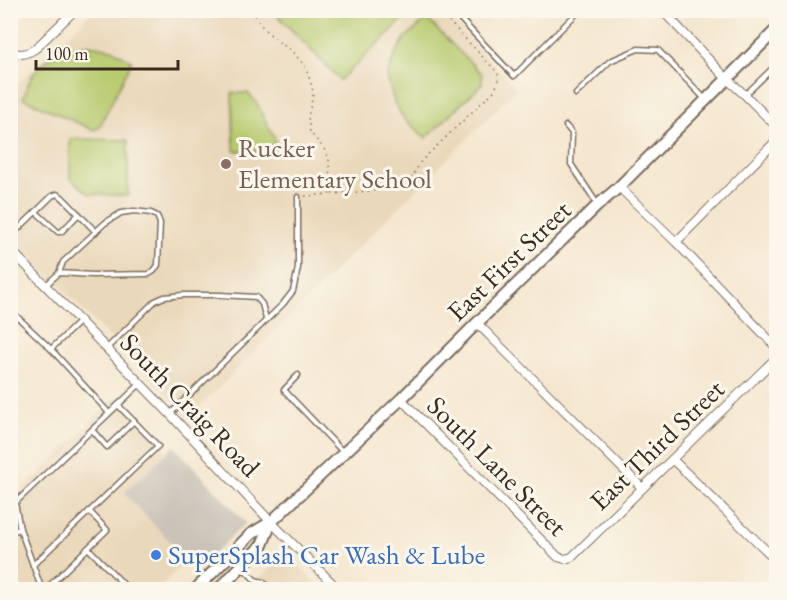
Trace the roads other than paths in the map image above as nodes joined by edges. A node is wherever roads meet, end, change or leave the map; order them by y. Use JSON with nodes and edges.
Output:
{"nodes":[{"id":1,"x":75,"y":10,"type":"edge"},
{"id":2,"x":452,"y":10,"type":"edge"},
{"id":3,"x":577,"y":10,"type":"edge"},
{"id":4,"x":662,"y":10,"type":"edge"},
{"id":5,"x":777,"y":30,"type":"edge"},
{"id":6,"x":10,"y":51,"type":"edge"},
{"id":7,"x":777,"y":65,"type":"edge"},
{"id":8,"x":727,"y":79,"type":"junction"},
{"id":9,"x":576,"y":94,"type":"dead end"},
{"id":10,"x":746,"y":95,"type":"junction"},
{"id":11,"x":706,"y":100,"type":"junction"},
{"id":12,"x":566,"y":126,"type":"dead end"},
{"id":13,"x":777,"y":126,"type":"edge"},
{"id":14,"x":777,"y":141,"type":"edge"},
{"id":15,"x":619,"y":187,"type":"junction"},
{"id":16,"x":298,"y":197,"type":"road end"},
{"id":17,"x":598,"y":205,"type":"junction"},
{"id":18,"x":36,"y":212,"type":"junction"},
{"id":19,"x":79,"y":214,"type":"junction"},
{"id":20,"x":96,"y":232,"type":"junction"},
{"id":21,"x":10,"y":237,"type":"edge"},
{"id":22,"x":676,"y":242,"type":"junction"},
{"id":23,"x":10,"y":249,"type":"edge"},
{"id":24,"x":59,"y":273,"type":"junction"},
{"id":25,"x":46,"y":286,"type":"junction"},
{"id":26,"x":10,"y":310,"type":"edge"},
{"id":27,"x":266,"y":320,"type":"junction"},
{"id":28,"x":80,"y":321,"type":"junction"},
{"id":29,"x":477,"y":323,"type":"junction"},
{"id":30,"x":777,"y":347,"type":"edge"},
{"id":31,"x":107,"y":348,"type":"junction"},
{"id":32,"x":51,"y":349,"type":"junction"},
{"id":33,"x":777,"y":358,"type":"edge"},
{"id":34,"x":298,"y":375,"type":"dead end"},
{"id":35,"x":140,"y":384,"type":"junction"},
{"id":36,"x":401,"y":399,"type":"junction"},
{"id":37,"x":118,"y":405,"type":"junction"},
{"id":38,"x":109,"y":413,"type":"junction"},
{"id":39,"x":170,"y":414,"type":"junction"},
{"id":40,"x":134,"y":422,"type":"junction"},
{"id":41,"x":92,"y":430,"type":"junction"},
{"id":42,"x":344,"y":453,"type":"junction"},
{"id":43,"x":673,"y":460,"type":"junction"},
{"id":44,"x":642,"y":488,"type":"junction"},
{"id":45,"x":10,"y":490,"type":"edge"},
{"id":46,"x":15,"y":503,"type":"junction"},
{"id":47,"x":89,"y":511,"type":"junction"},
{"id":48,"x":271,"y":522,"type":"junction"},
{"id":49,"x":20,"y":529,"type":"junction"},
{"id":50,"x":10,"y":532,"type":"edge"},
{"id":51,"x":88,"y":548,"type":"junction"},
{"id":52,"x":565,"y":559,"type":"joint"},
{"id":53,"x":777,"y":560,"type":"edge"},
{"id":54,"x":33,"y":565,"type":"junction"},
{"id":55,"x":241,"y":566,"type":"junction"},
{"id":56,"x":777,"y":583,"type":"edge"},
{"id":57,"x":269,"y":588,"type":"edge"},
{"id":58,"x":44,"y":590,"type":"edge"},
{"id":59,"x":129,"y":590,"type":"edge"},
{"id":60,"x":195,"y":590,"type":"edge"},
{"id":61,"x":218,"y":590,"type":"edge"},
{"id":62,"x":339,"y":590,"type":"edge"},
{"id":63,"x":770,"y":590,"type":"edge"}],
"edges":[{"from":1,"to":6,"type":"street"},
{"from":2,"to":3,"type":"lane"},
{"from":4,"to":8,"type":"street"},
{"from":5,"to":8,"type":"street","name":"East First Street"},
{"from":7,"to":10,"type":"lane"},
{"from":8,"to":10,"type":"street"},
{"from":8,"to":11,"type":"street","name":"East First Street"},
{"from":9,"to":11,"type":"lane"},
{"from":10,"to":13,"type":"street"},
{"from":11,"to":15,"type":"street","name":"East First Street"},
{"from":12,"to":17,"type":"lane"},
{"from":14,"to":22,"type":"street"},
{"from":15,"to":17,"type":"street","name":"East First Street"},
{"from":15,"to":22,"type":"street"},
{"from":16,"to":27,"type":"lane"},
{"from":17,"to":29,"type":"street","name":"East First Street"},
{"from":18,"to":19,"type":"lane"},
{"from":18,"to":19,"type":"lane"},
{"from":18,"to":21,"type":"lane"},
{"from":19,"to":20,"type":"lane"},
{"from":20,"to":24,"type":"lane"},
{"from":20,"to":24,"type":"lane"},
{"from":22,"to":30,"type":"street"},
{"from":23,"to":25,"type":"street","name":"South Craig Road"},
{"from":24,"to":25,"type":"lane"},
{"from":25,"to":28,"type":"street","name":"South Craig Road"},
{"from":26,"to":32,"type":"lane"},
{"from":27,"to":31,"type":"lane"},
{"from":27,"to":39,"type":"lane"},
{"from":28,"to":31,"type":"street","name":"South Craig Road"},
{"from":28,"to":32,"type":"lane"},
{"from":29,"to":36,"type":"street","name":"East First Street"},
{"from":29,"to":44,"type":"street"},
{"from":31,"to":35,"type":"street","name":"South Craig Road"},
{"from":32,"to":38,"type":"lane"},
{"from":33,"to":43,"type":"street","name":"East Third Street"},
{"from":34,"to":42,"type":"lane"},
{"from":35,"to":37,"type":"lane"},
{"from":35,"to":39,"type":"street","name":"South Craig Road"},
{"from":36,"to":42,"type":"street","name":"East First Street"},
{"from":36,"to":52,"type":"street","name":"South Lane Street"},
{"from":37,"to":38,"type":"lane"},
{"from":37,"to":40,"type":"lane"},
{"from":38,"to":41,"type":"lane"},
{"from":39,"to":48,"type":"street","name":"South Craig Road"},
{"from":40,"to":41,"type":"lane"},
{"from":40,"to":47,"type":"lane"},
{"from":41,"to":46,"type":"lane"},
{"from":42,"to":48,"type":"street","name":"East First Street"},
{"from":43,"to":44,"type":"street","name":"East Third Street"},
{"from":43,"to":53,"type":"street"},
{"from":44,"to":52,"type":"street","name":"East Third Street"},
{"from":45,"to":46,"type":"lane"},
{"from":46,"to":49,"type":"lane"},
{"from":47,"to":51,"type":"lane"},
{"from":47,"to":54,"type":"lane"},
{"from":48,"to":55,"type":"street","name":"East First Street"},
{"from":48,"to":60,"type":"street","name":"East First Street"},
{"from":48,"to":62,"type":"street","name":"South Craig Road"},
{"from":49,"to":50,"type":"lane"},
{"from":49,"to":54,"type":"lane"},
{"from":51,"to":58,"type":"lane"},
{"from":51,"to":59,"type":"lane"},
{"from":54,"to":58,"type":"lane"},
{"from":55,"to":57,"type":"lane"},
{"from":55,"to":61,"type":"street","name":"East First Street"},
{"from":56,"to":63,"type":"street"}]}
